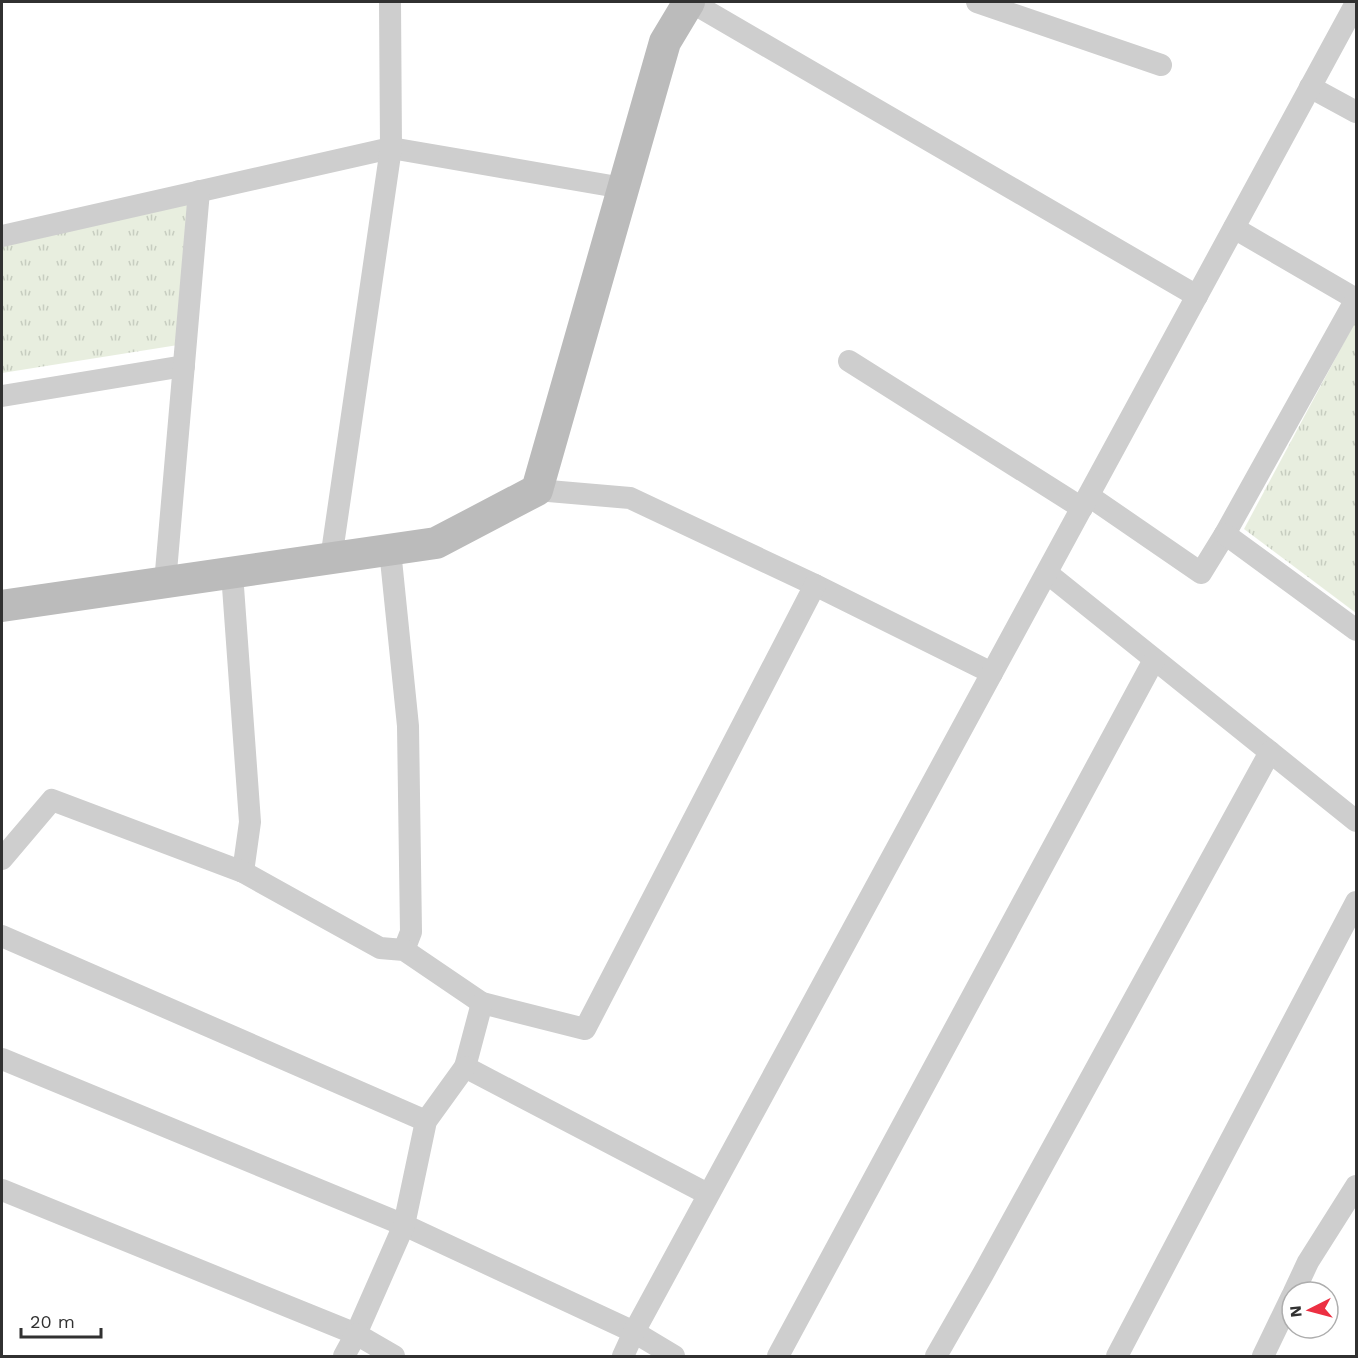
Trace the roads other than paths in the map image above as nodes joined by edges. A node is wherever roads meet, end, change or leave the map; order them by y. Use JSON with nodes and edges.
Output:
{"nodes":[{"id":1,"x":390,"y":2,"type":"edge"},
{"id":2,"x":690,"y":2,"type":"edge"},
{"id":3,"x":977,"y":2,"type":"edge"},
{"id":4,"x":1356,"y":3,"type":"edge"},
{"id":5,"x":1161,"y":65,"type":"dead end"},
{"id":6,"x":1311,"y":87,"type":"junction"},
{"id":7,"x":1356,"y":112,"type":"edge"},
{"id":8,"x":391,"y":148,"type":"junction"},
{"id":9,"x":623,"y":188,"type":"junction"},
{"id":10,"x":199,"y":191,"type":"junction"},
{"id":11,"x":1234,"y":228,"type":"junction"},
{"id":12,"x":2,"y":236,"type":"edge"},
{"id":13,"x":1197,"y":296,"type":"junction"},
{"id":14,"x":1356,"y":299,"type":"edge"},
{"id":15,"x":849,"y":361,"type":"dead end"},
{"id":16,"x":184,"y":366,"type":"junction"},
{"id":17,"x":2,"y":396,"type":"edge"},
{"id":18,"x":537,"y":490,"type":"junction"},
{"id":19,"x":1085,"y":502,"type":"junction"},
{"id":20,"x":1225,"y":534,"type":"junction"},
{"id":21,"x":390,"y":550,"type":"junction"},
{"id":22,"x":331,"y":559,"type":"junction"},
{"id":23,"x":232,"y":573,"type":"junction"},
{"id":24,"x":1047,"y":573,"type":"junction"},
{"id":25,"x":165,"y":583,"type":"junction"},
{"id":26,"x":815,"y":585,"type":"junction"},
{"id":27,"x":2,"y":606,"type":"edge"},
{"id":28,"x":1356,"y":630,"type":"edge"},
{"id":29,"x":1154,"y":660,"type":"junction"},
{"id":30,"x":992,"y":674,"type":"junction"},
{"id":31,"x":1270,"y":752,"type":"junction"},
{"id":32,"x":1356,"y":821,"type":"edge"},
{"id":33,"x":2,"y":859,"type":"edge"},
{"id":34,"x":243,"y":872,"type":"junction"},
{"id":35,"x":1356,"y":902,"type":"edge"},
{"id":36,"x":2,"y":936,"type":"edge"},
{"id":37,"x":404,"y":950,"type":"junction"},
{"id":38,"x":482,"y":1003,"type":"junction"},
{"id":39,"x":2,"y":1059,"type":"edge"},
{"id":40,"x":465,"y":1067,"type":"junction"},
{"id":41,"x":426,"y":1121,"type":"junction"},
{"id":42,"x":1356,"y":1186,"type":"edge"},
{"id":43,"x":2,"y":1190,"type":"edge"},
{"id":44,"x":700,"y":1191,"type":"dead end"},
{"id":45,"x":404,"y":1225,"type":"junction"},
{"id":46,"x":1300,"y":1280,"type":"edge"},
{"id":47,"x":1280,"y":1321,"type":"edge"},
{"id":48,"x":634,"y":1332,"type":"junction"},
{"id":49,"x":356,"y":1334,"type":"junction"},
{"id":50,"x":344,"y":1356,"type":"edge"},
{"id":51,"x":394,"y":1356,"type":"edge"},
{"id":52,"x":623,"y":1356,"type":"edge"},
{"id":53,"x":674,"y":1356,"type":"edge"},
{"id":54,"x":777,"y":1356,"type":"edge"},
{"id":55,"x":936,"y":1356,"type":"edge"},
{"id":56,"x":1117,"y":1356,"type":"edge"},
{"id":57,"x":1263,"y":1356,"type":"edge"}],
"edges":[{"from":1,"to":8,"type":"street"},
{"from":2,"to":9,"type":"street"},
{"from":2,"to":13,"type":"street"},
{"from":3,"to":5,"type":"street"},
{"from":4,"to":6,"type":"street"},
{"from":6,"to":7,"type":"street"},
{"from":6,"to":11,"type":"street"},
{"from":8,"to":9,"type":"street"},
{"from":8,"to":10,"type":"street"},
{"from":8,"to":22,"type":"street"},
{"from":9,"to":18,"type":"street"},
{"from":10,"to":12,"type":"street"},
{"from":10,"to":16,"type":"street"},
{"from":11,"to":13,"type":"street"},
{"from":11,"to":14,"type":"street"},
{"from":13,"to":19,"type":"street"},
{"from":14,"to":20,"type":"street"},
{"from":15,"to":19,"type":"street"},
{"from":16,"to":17,"type":"street"},
{"from":16,"to":25,"type":"street"},
{"from":18,"to":21,"type":"street"},
{"from":18,"to":26,"type":"street"},
{"from":19,"to":20,"type":"street"},
{"from":19,"to":24,"type":"street"},
{"from":20,"to":28,"type":"street"},
{"from":21,"to":22,"type":"street"},
{"from":21,"to":37,"type":"street"},
{"from":22,"to":23,"type":"street"},
{"from":23,"to":25,"type":"street"},
{"from":23,"to":34,"type":"street"},
{"from":24,"to":29,"type":"street"},
{"from":24,"to":30,"type":"street"},
{"from":25,"to":27,"type":"street"},
{"from":26,"to":30,"type":"street"},
{"from":26,"to":38,"type":"street"},
{"from":29,"to":31,"type":"street"},
{"from":29,"to":54,"type":"street"},
{"from":30,"to":48,"type":"street"},
{"from":31,"to":32,"type":"street"},
{"from":31,"to":55,"type":"street"},
{"from":33,"to":34,"type":"street"},
{"from":34,"to":37,"type":"street"},
{"from":35,"to":56,"type":"street"},
{"from":36,"to":41,"type":"street"},
{"from":37,"to":38,"type":"street"},
{"from":38,"to":40,"type":"street"},
{"from":39,"to":45,"type":"street"},
{"from":40,"to":41,"type":"street"},
{"from":40,"to":44,"type":"street"},
{"from":41,"to":45,"type":"street"},
{"from":42,"to":46,"type":"street"},
{"from":43,"to":49,"type":"street"},
{"from":45,"to":48,"type":"street"},
{"from":45,"to":49,"type":"street"},
{"from":47,"to":57,"type":"street"},
{"from":48,"to":52,"type":"street"},
{"from":48,"to":53,"type":"street"},
{"from":49,"to":50,"type":"street"},
{"from":49,"to":51,"type":"street"}]}
